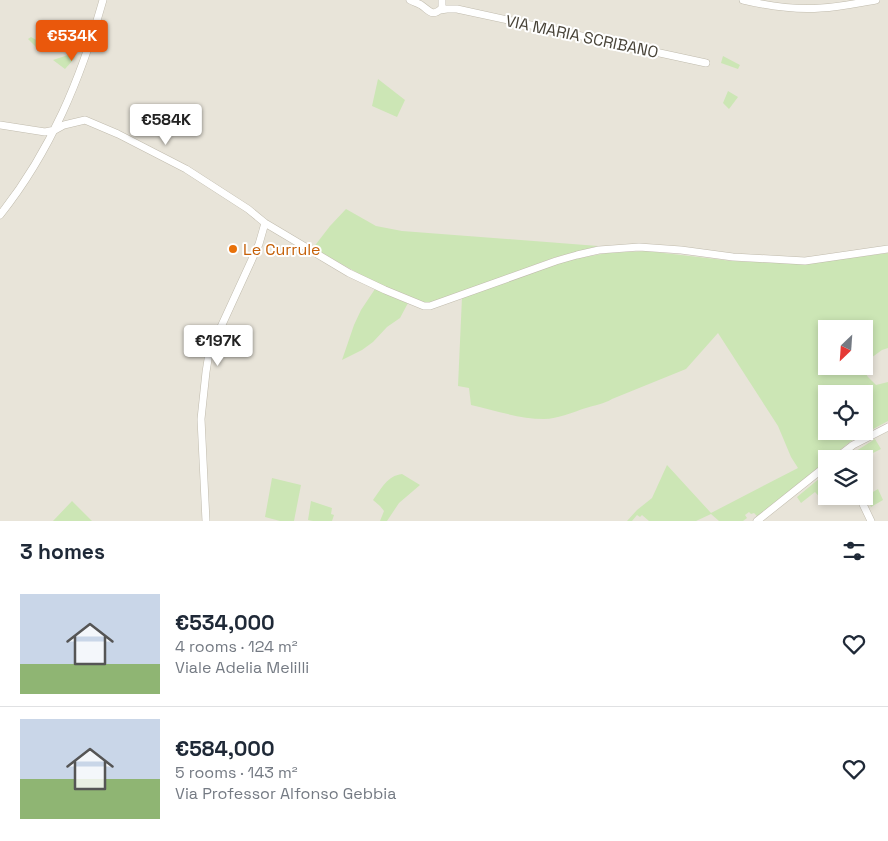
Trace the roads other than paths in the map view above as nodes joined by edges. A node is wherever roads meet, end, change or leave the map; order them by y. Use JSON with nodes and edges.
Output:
{"nodes":[{"id":1,"x":103,"y":0,"type":"edge"},
{"id":2,"x":410,"y":0,"type":"edge"},
{"id":3,"x":425,"y":0,"type":"edge"},
{"id":4,"x":442,"y":0,"type":"edge"},
{"id":5,"x":743,"y":0,"type":"edge"},
{"id":6,"x":876,"y":0,"type":"edge"},
{"id":7,"x":426,"y":8,"type":"junction"},
{"id":8,"x":457,"y":9,"type":"junction"},
{"id":9,"x":440,"y":10,"type":"junction"},
{"id":10,"x":706,"y":63,"type":"dead end"},
{"id":11,"x":0,"y":126,"type":"edge"},
{"id":12,"x":55,"y":130,"type":"junction"},
{"id":13,"x":0,"y":215,"type":"edge"},
{"id":14,"x":265,"y":223,"type":"junction"},
{"id":15,"x":888,"y":249,"type":"edge"},
{"id":16,"x":888,"y":427,"type":"edge"},
{"id":17,"x":848,"y":450,"type":"edge"},
{"id":18,"x":818,"y":472,"type":"edge"},
{"id":19,"x":863,"y":505,"type":"edge"},
{"id":20,"x":206,"y":521,"type":"edge"},
{"id":21,"x":757,"y":521,"type":"edge"},
{"id":22,"x":871,"y":521,"type":"edge"}],
"edges":[{"from":1,"to":12,"type":"street"},
{"from":2,"to":7,"type":"street"},
{"from":3,"to":7,"type":"street"},
{"from":4,"to":8,"type":"street"},
{"from":4,"to":9,"type":"street"},
{"from":5,"to":6,"type":"street"},
{"from":7,"to":9,"type":"street"},
{"from":8,"to":9,"type":"street"},
{"from":8,"to":10,"type":"street","name":"VIA MARIA SCRIBANO"},
{"from":11,"to":12,"type":"street"},
{"from":12,"to":13,"type":"street"},
{"from":12,"to":14,"type":"street"},
{"from":14,"to":15,"type":"street"},
{"from":14,"to":20,"type":"street"},
{"from":16,"to":17,"type":"street"},
{"from":18,"to":21,"type":"street"},
{"from":19,"to":22,"type":"street"}]}
